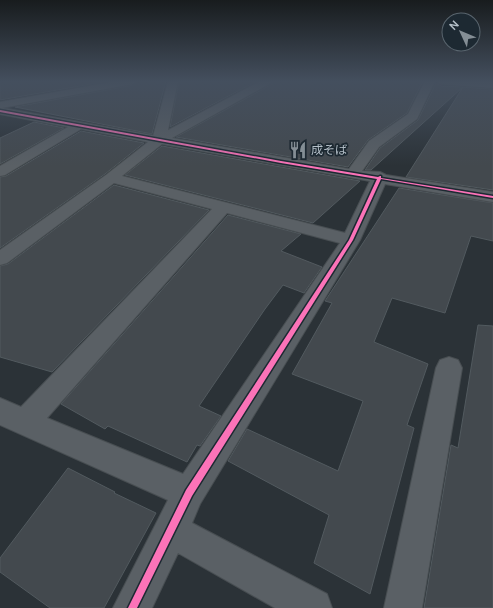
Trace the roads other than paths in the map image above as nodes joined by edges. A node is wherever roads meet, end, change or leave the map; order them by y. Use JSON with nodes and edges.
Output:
{"nodes":[{"id":1,"x":166,"y":109,"type":"edge"},
{"id":2,"x":215,"y":109,"type":"edge"},
{"id":3,"x":415,"y":109,"type":"edge"},
{"id":4,"x":0,"y":111,"type":"edge"},
{"id":5,"x":23,"y":115,"type":"junction"},
{"id":6,"x":6,"y":124,"type":"dead end"},
{"id":7,"x":80,"y":125,"type":"junction"},
{"id":8,"x":159,"y":140,"type":"junction"},
{"id":9,"x":0,"y":172,"type":"edge"},
{"id":10,"x":353,"y":173,"type":"junction"},
{"id":11,"x":380,"y":177,"type":"junction"},
{"id":12,"x":111,"y":178,"type":"junction"},
{"id":13,"x":493,"y":197,"type":"edge"},
{"id":14,"x":223,"y":208,"type":"junction"},
{"id":15,"x":351,"y":240,"type":"junction"},
{"id":16,"x":0,"y":259,"type":"edge"},
{"id":17,"x":449,"y":368,"type":"dead end"},
{"id":18,"x":12,"y":417,"type":"edge"},
{"id":19,"x":190,"y":493,"type":"junction"},
{"id":20,"x":170,"y":530,"type":"junction"},
{"id":21,"x":132,"y":608,"type":"edge"},
{"id":22,"x":313,"y":608,"type":"edge"},
{"id":23,"x":402,"y":608,"type":"edge"}],
"edges":[{"from":1,"to":8,"type":"street"},
{"from":2,"to":8,"type":"street"},
{"from":3,"to":10,"type":"street"},
{"from":4,"to":5,"type":"street"},
{"from":5,"to":6,"type":"street"},
{"from":5,"to":7,"type":"street"},
{"from":7,"to":8,"type":"street"},
{"from":7,"to":9,"type":"street"},
{"from":8,"to":10,"type":"street"},
{"from":8,"to":12,"type":"street"},
{"from":10,"to":11,"type":"street"},
{"from":11,"to":13,"type":"street"},
{"from":11,"to":15,"type":"street"},
{"from":12,"to":14,"type":"street"},
{"from":12,"to":16,"type":"street"},
{"from":14,"to":15,"type":"street"},
{"from":14,"to":18,"type":"street"},
{"from":15,"to":19,"type":"street"},
{"from":17,"to":23,"type":"street"},
{"from":18,"to":19,"type":"street"},
{"from":19,"to":20,"type":"street"},
{"from":20,"to":21,"type":"street"},
{"from":20,"to":22,"type":"street"}]}
